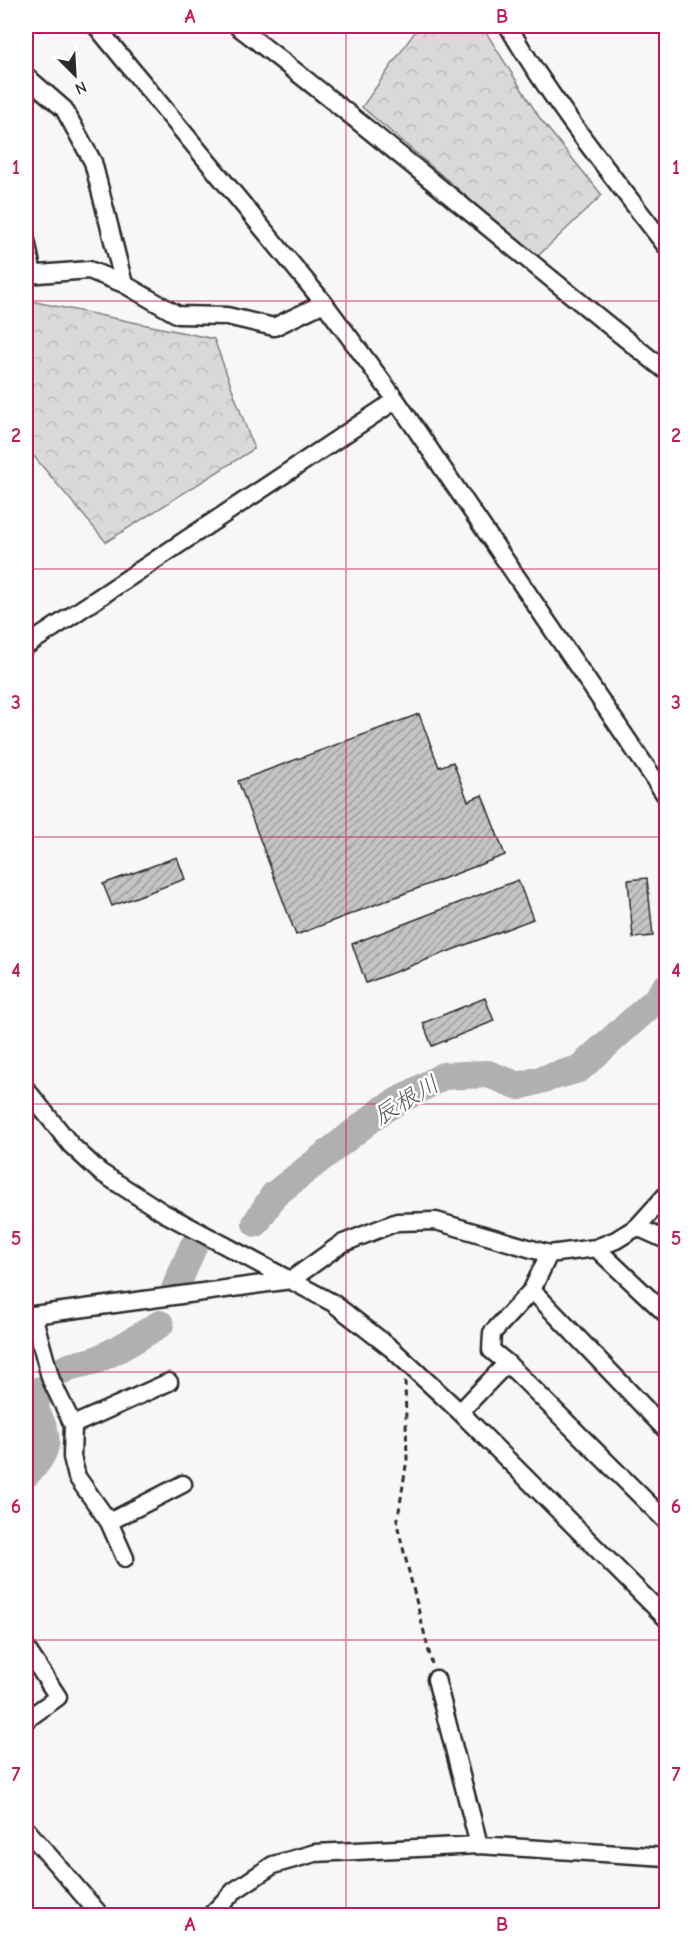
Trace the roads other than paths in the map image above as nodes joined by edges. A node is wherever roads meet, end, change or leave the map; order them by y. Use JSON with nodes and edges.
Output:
{"nodes":[{"id":1,"x":96,"y":26,"type":"edge"},
{"id":2,"x":237,"y":26,"type":"edge"},
{"id":3,"x":508,"y":26,"type":"edge"},
{"id":4,"x":26,"y":76,"type":"edge"},
{"id":5,"x":26,"y":240,"type":"edge"},
{"id":6,"x":666,"y":246,"type":"edge"},
{"id":7,"x":29,"y":275,"type":"edge"},
{"id":8,"x":124,"y":284,"type":"junction"},
{"id":9,"x":324,"y":303,"type":"junction"},
{"id":10,"x":666,"y":371,"type":"edge"},
{"id":11,"x":396,"y":400,"type":"junction"},
{"id":12,"x":26,"y":646,"type":"edge"},
{"id":13,"x":666,"y":796,"type":"edge"},
{"id":14,"x":26,"y":1089,"type":"edge"},
{"id":15,"x":666,"y":1196,"type":"edge"},
{"id":16,"x":637,"y":1227,"type":"junction"},
{"id":17,"x":666,"y":1240,"type":"edge"},
{"id":18,"x":596,"y":1248,"type":"junction"},
{"id":19,"x":549,"y":1254,"type":"junction"},
{"id":20,"x":291,"y":1280,"type":"junction"},
{"id":21,"x":532,"y":1290,"type":"junction"},
{"id":22,"x":666,"y":1314,"type":"edge"},
{"id":23,"x":29,"y":1315,"type":"edge"},
{"id":24,"x":507,"y":1363,"type":"junction"},
{"id":25,"x":169,"y":1382,"type":"dead end"},
{"id":26,"x":460,"y":1412,"type":"junction"},
{"id":27,"x":73,"y":1425,"type":"junction"},
{"id":28,"x":666,"y":1430,"type":"edge"},
{"id":29,"x":183,"y":1484,"type":"dead end"},
{"id":30,"x":666,"y":1521,"type":"edge"},
{"id":31,"x":109,"y":1522,"type":"junction"},
{"id":32,"x":125,"y":1558,"type":"dead end"},
{"id":33,"x":666,"y":1618,"type":"edge"},
{"id":34,"x":26,"y":1648,"type":"edge"},
{"id":35,"x":436,"y":1679,"type":"road end"},
{"id":36,"x":26,"y":1720,"type":"edge"},
{"id":37,"x":26,"y":1828,"type":"edge"},
{"id":38,"x":478,"y":1845,"type":"junction"},
{"id":39,"x":666,"y":1857,"type":"edge"},
{"id":40,"x":101,"y":1916,"type":"edge"},
{"id":41,"x":210,"y":1916,"type":"edge"}],
"edges":[{"from":1,"to":9,"type":"street"},
{"from":2,"to":10,"type":"street"},
{"from":3,"to":6,"type":"street"},
{"from":4,"to":8,"type":"street"},
{"from":5,"to":7,"type":"street"},
{"from":7,"to":8,"type":"street"},
{"from":8,"to":9,"type":"street"},
{"from":9,"to":11,"type":"street"},
{"from":11,"to":12,"type":"street"},
{"from":11,"to":13,"type":"street"},
{"from":14,"to":20,"type":"street"},
{"from":15,"to":16,"type":"street"},
{"from":16,"to":17,"type":"street"},
{"from":16,"to":18,"type":"street"},
{"from":18,"to":19,"type":"street"},
{"from":18,"to":22,"type":"street"},
{"from":19,"to":20,"type":"street"},
{"from":19,"to":21,"type":"street"},
{"from":20,"to":23,"type":"street"},
{"from":20,"to":26,"type":"street"},
{"from":21,"to":24,"type":"street"},
{"from":21,"to":28,"type":"street"},
{"from":23,"to":27,"type":"street"},
{"from":24,"to":26,"type":"street"},
{"from":24,"to":30,"type":"street"},
{"from":25,"to":27,"type":"street"},
{"from":26,"to":33,"type":"street"},
{"from":27,"to":31,"type":"street"},
{"from":29,"to":31,"type":"street"},
{"from":31,"to":32,"type":"street"},
{"from":34,"to":36,"type":"street"},
{"from":35,"to":38,"type":"street"},
{"from":37,"to":40,"type":"street"},
{"from":38,"to":39,"type":"street"},
{"from":38,"to":41,"type":"street"}]}
